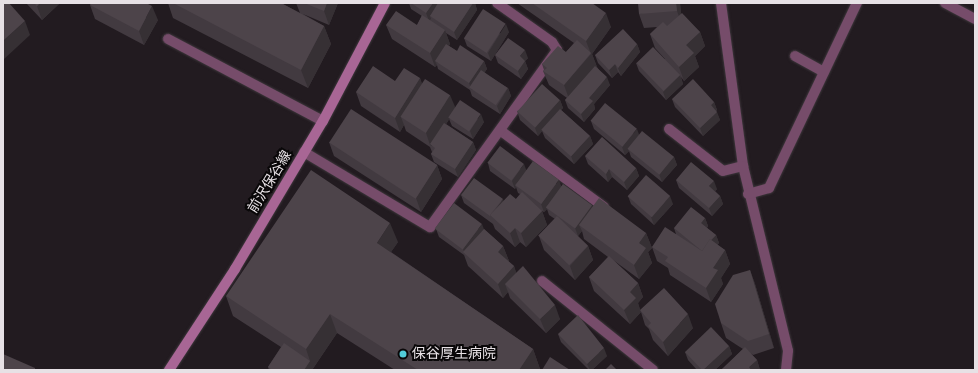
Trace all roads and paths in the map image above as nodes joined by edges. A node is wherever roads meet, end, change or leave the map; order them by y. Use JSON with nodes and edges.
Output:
{"nodes":[{"id":1,"x":385,"y":3,"type":"edge"},
{"id":2,"x":497,"y":3,"type":"edge"},
{"id":3,"x":721,"y":3,"type":"edge"},
{"id":4,"x":857,"y":3,"type":"edge"},
{"id":5,"x":945,"y":3,"type":"edge"},
{"id":6,"x":975,"y":19,"type":"edge"},
{"id":7,"x":168,"y":38,"type":"dead end"},
{"id":8,"x":796,"y":56,"type":"dead end"},
{"id":9,"x":824,"y":72,"type":"junction"},
{"id":10,"x":323,"y":121,"type":"junction"},
{"id":11,"x":669,"y":129,"type":"dead end"},
{"id":12,"x":501,"y":131,"type":"junction"},
{"id":13,"x":304,"y":152,"type":"junction"},
{"id":14,"x":743,"y":166,"type":"junction"},
{"id":15,"x":748,"y":194,"type":"junction"},
{"id":16,"x":604,"y":207,"type":"edge"},
{"id":17,"x":542,"y":281,"type":"dead end"},
{"id":18,"x":169,"y":370,"type":"edge"},
{"id":19,"x":653,"y":370,"type":"edge"},
{"id":20,"x":786,"y":370,"type":"edge"}],
"edges":[{"from":1,"to":10,"type":"main road","name":"前沢保谷線"},
{"from":2,"to":12,"type":"street"},
{"from":3,"to":14,"type":"street"},
{"from":4,"to":9,"type":"street"},
{"from":5,"to":6,"type":"street"},
{"from":7,"to":10,"type":"street"},
{"from":8,"to":9,"type":"street"},
{"from":9,"to":15,"type":"street"},
{"from":10,"to":13,"type":"main road","name":"前沢保谷線"},
{"from":11,"to":14,"type":"street"},
{"from":12,"to":13,"type":"street"},
{"from":12,"to":16,"type":"street"},
{"from":13,"to":18,"type":"main road","name":"前沢保谷線"},
{"from":14,"to":15,"type":"street"},
{"from":15,"to":20,"type":"street"},
{"from":17,"to":19,"type":"street"}]}
